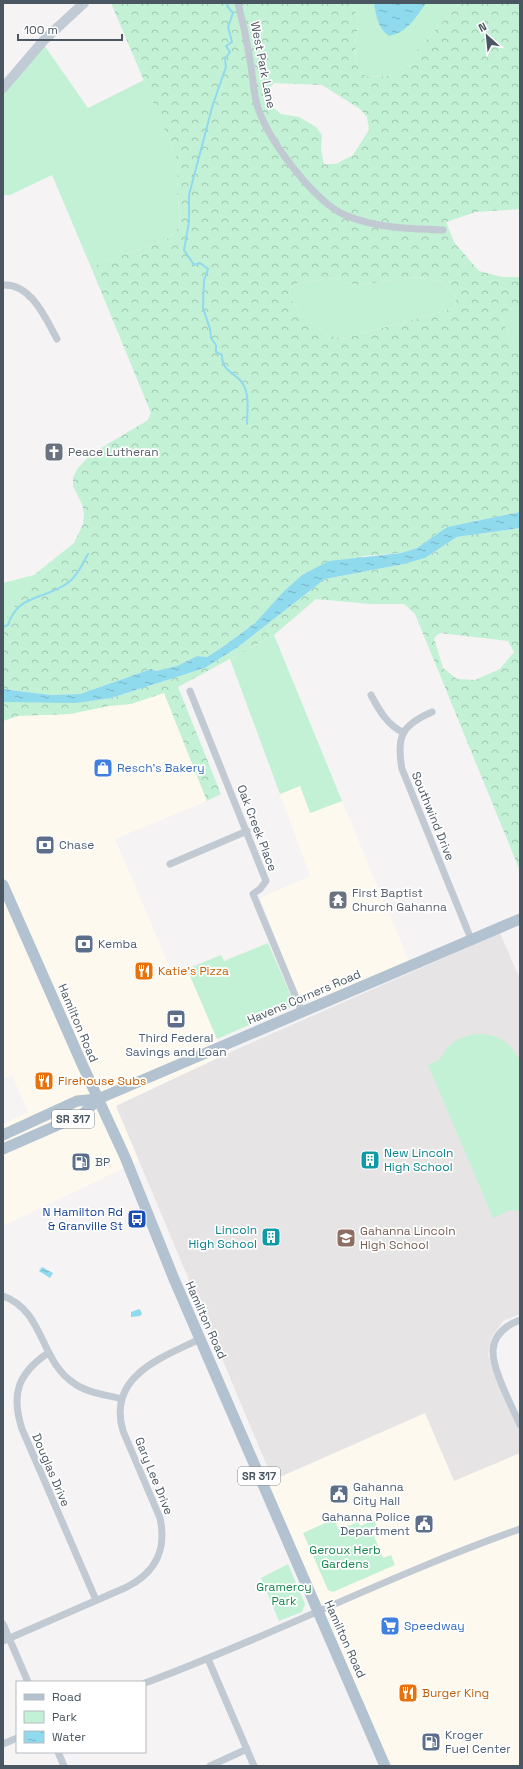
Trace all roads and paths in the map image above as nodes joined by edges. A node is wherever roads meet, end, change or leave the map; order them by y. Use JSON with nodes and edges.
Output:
{"nodes":[{"id":1,"x":84,"y":3,"type":"edge"},
{"id":2,"x":238,"y":3,"type":"edge"},
{"id":3,"x":3,"y":88,"type":"edge"},
{"id":4,"x":443,"y":230,"type":"dead end"},
{"id":5,"x":3,"y":285,"type":"edge"},
{"id":6,"x":57,"y":339,"type":"dead end"},
{"id":7,"x":190,"y":691,"type":"dead end"},
{"id":8,"x":371,"y":695,"type":"dead end"},
{"id":9,"x":432,"y":712,"type":"dead end"},
{"id":10,"x":403,"y":732,"type":"junction"},
{"id":11,"x":247,"y":831,"type":"junction"},
{"id":12,"x":170,"y":864,"type":"dead end"},
{"id":13,"x":3,"y":885,"type":"edge"},
{"id":14,"x":520,"y":919,"type":"edge"},
{"id":15,"x":471,"y":940,"type":"junction"},
{"id":16,"x":302,"y":1012,"type":"junction"},
{"id":17,"x":98,"y":1099,"type":"junction"},
{"id":18,"x":3,"y":1135,"type":"edge"},
{"id":19,"x":3,"y":1149,"type":"edge"},
{"id":20,"x":3,"y":1296,"type":"edge"},
{"id":21,"x":520,"y":1320,"type":"edge"},
{"id":22,"x":200,"y":1339,"type":"junction"},
{"id":23,"x":48,"y":1353,"type":"junction"},
{"id":24,"x":122,"y":1399,"type":"junction"},
{"id":25,"x":520,"y":1425,"type":"edge"},
{"id":26,"x":520,"y":1529,"type":"edge"},
{"id":27,"x":96,"y":1600,"type":"junction"},
{"id":28,"x":319,"y":1612,"type":"junction"},
{"id":29,"x":3,"y":1624,"type":"edge"},
{"id":30,"x":6,"y":1639,"type":"edge"},
{"id":31,"x":208,"y":1659,"type":"junction"},
{"id":32,"x":27,"y":1681,"type":"edge"},
{"id":33,"x":146,"y":1683,"type":"edge"},
{"id":34,"x":16,"y":1738,"type":"edge"},
{"id":35,"x":3,"y":1744,"type":"edge"},
{"id":36,"x":247,"y":1749,"type":"junction"},
{"id":37,"x":58,"y":1753,"type":"edge"},
{"id":38,"x":64,"y":1766,"type":"edge"},
{"id":39,"x":210,"y":1766,"type":"edge"},
{"id":40,"x":254,"y":1766,"type":"edge"},
{"id":41,"x":385,"y":1766,"type":"edge"}],
"edges":[{"from":1,"to":3,"type":"main road"},
{"from":2,"to":4,"type":"street","name":"West Park Lane"},
{"from":5,"to":6,"type":"street"},
{"from":7,"to":11,"type":"street","name":"Oak Creek Place"},
{"from":8,"to":10,"type":"street"},
{"from":9,"to":10,"type":"street"},
{"from":10,"to":15,"type":"street","name":"Southwind Drive"},
{"from":11,"to":12,"type":"street"},
{"from":11,"to":16,"type":"street","name":"Oak Creek Place"},
{"from":13,"to":17,"type":"main road","name":"Hamilton Road"},
{"from":14,"to":15,"type":"main road","name":"Havens Corners Road"},
{"from":15,"to":16,"type":"main road","name":"Havens Corners Road"},
{"from":16,"to":17,"type":"main road","name":"Havens Corners Road"},
{"from":17,"to":18,"type":"main road","number":"SR 317"},
{"from":17,"to":19,"type":"main road","number":"SR 317"},
{"from":17,"to":22,"type":"main road","name":"Hamilton Road","number":"SR 317"},
{"from":20,"to":23,"type":"street"},
{"from":21,"to":25,"type":"street"},
{"from":22,"to":24,"type":"street","name":"Gary Lee Drive"},
{"from":22,"to":28,"type":"main road","name":"Hamilton Road","number":"SR 317"},
{"from":23,"to":24,"type":"street"},
{"from":23,"to":27,"type":"street","name":"Douglas Drive"},
{"from":24,"to":27,"type":"street","name":"Gary Lee Drive"},
{"from":26,"to":28,"type":"street"},
{"from":27,"to":30,"type":"street","name":"Gary Lee Drive"},
{"from":28,"to":31,"type":"street"},
{"from":28,"to":41,"type":"main road","name":"Hamilton Road","number":"SR 317"},
{"from":29,"to":30,"type":"street"},
{"from":30,"to":32,"type":"street"},
{"from":31,"to":33,"type":"street"},
{"from":31,"to":36,"type":"street"},
{"from":34,"to":35,"type":"street"},
{"from":36,"to":39,"type":"street"},
{"from":36,"to":40,"type":"street"},
{"from":37,"to":38,"type":"street"}]}
